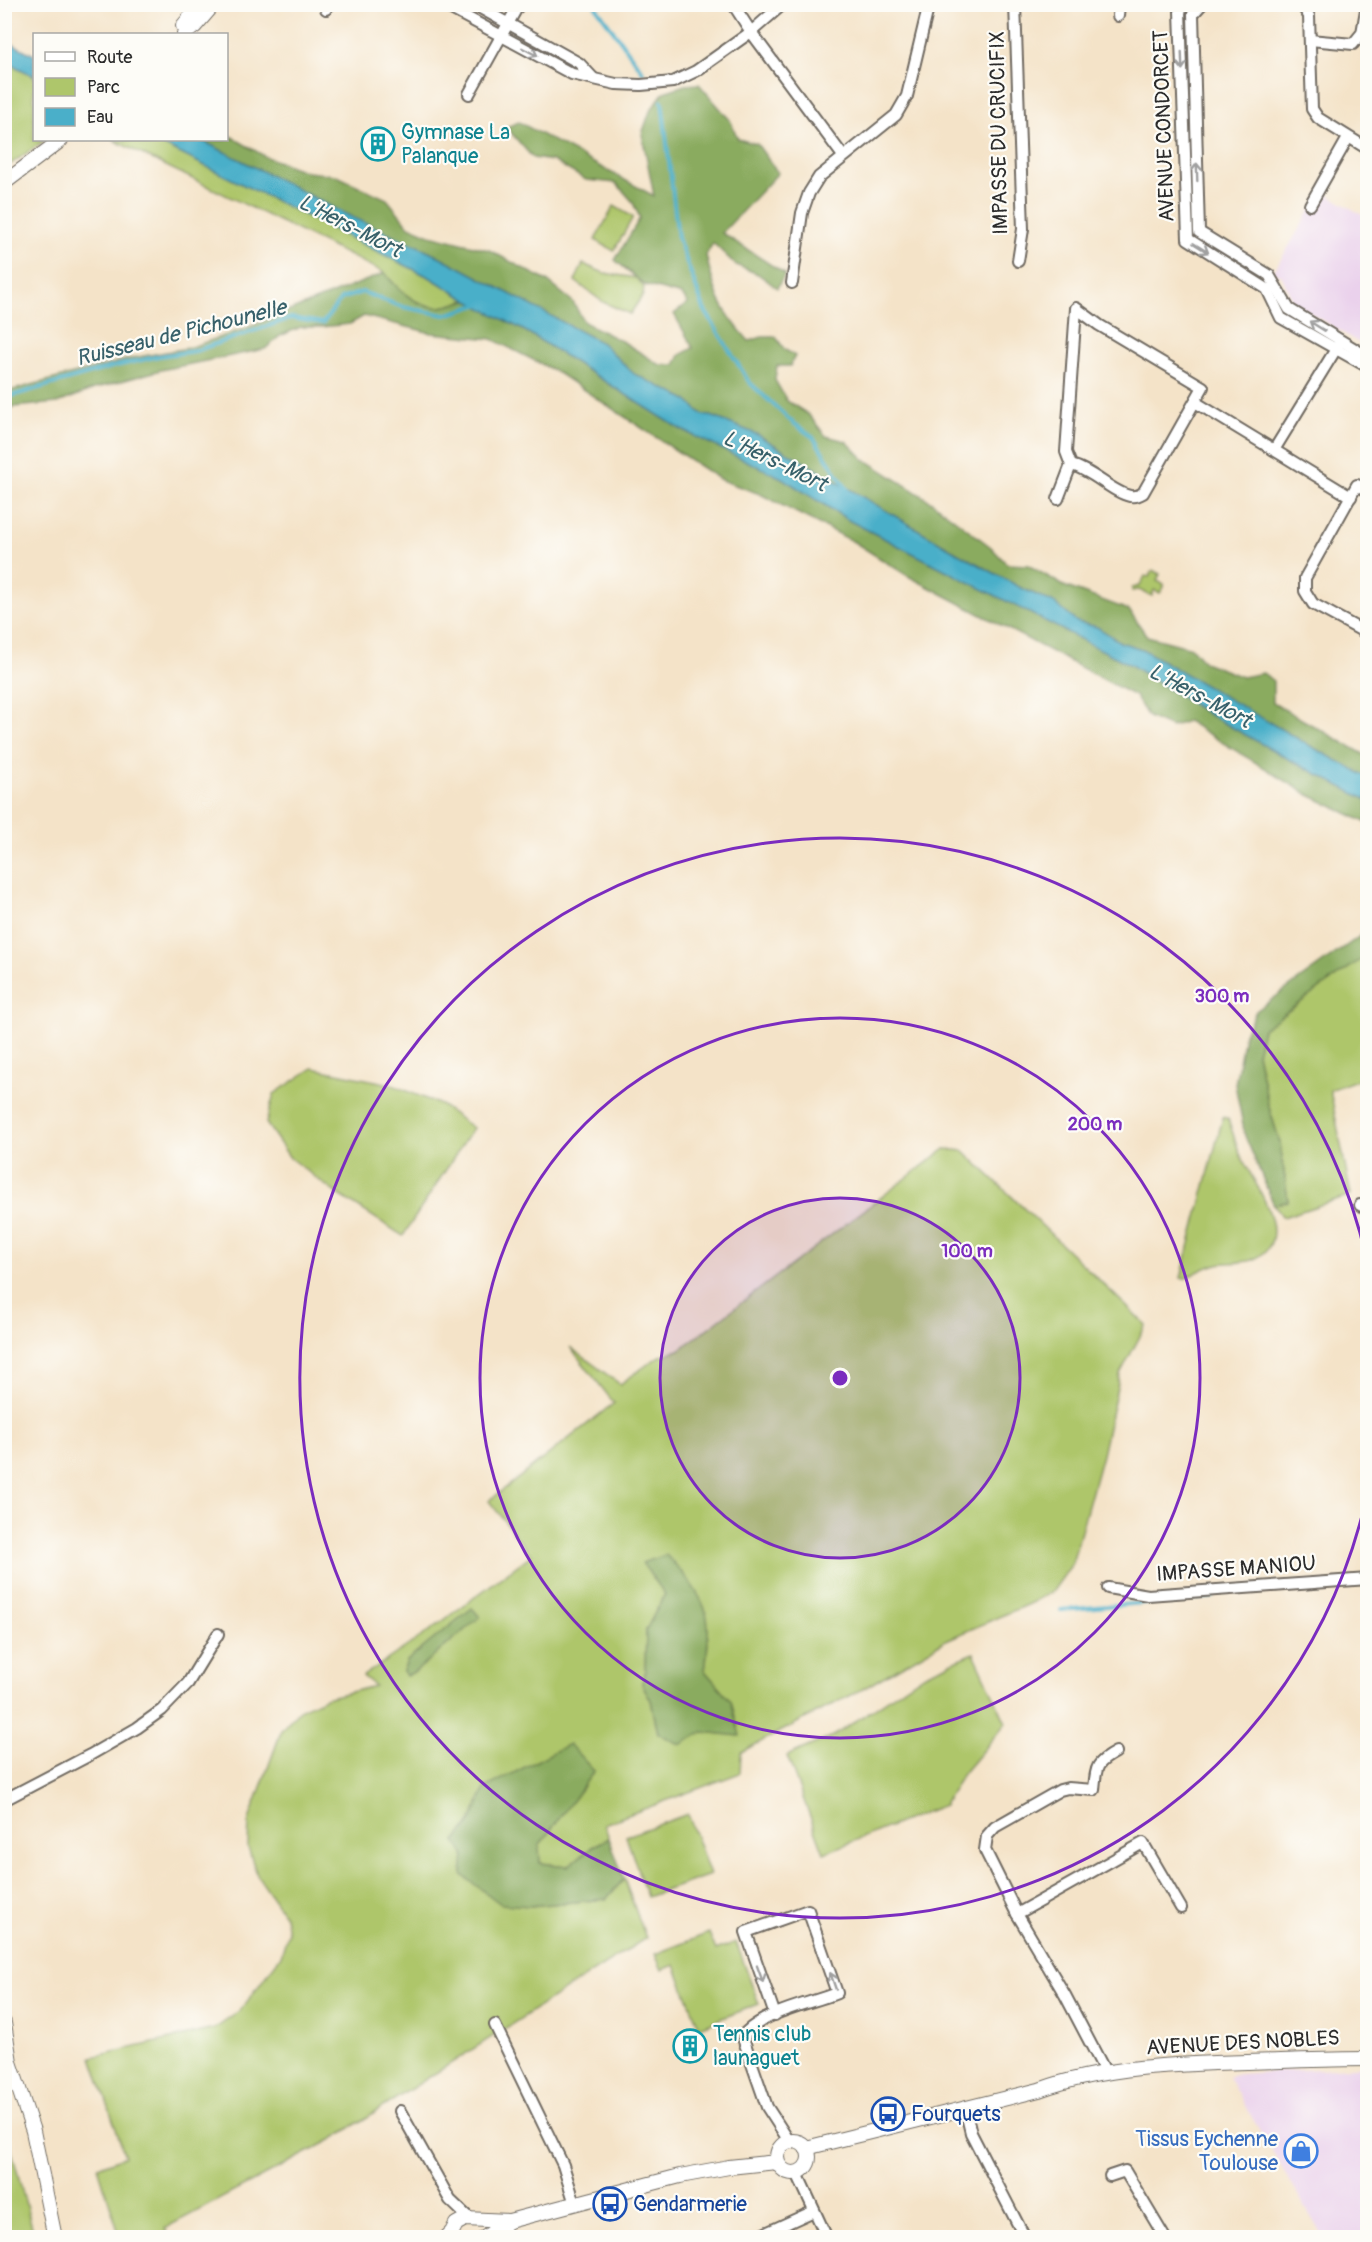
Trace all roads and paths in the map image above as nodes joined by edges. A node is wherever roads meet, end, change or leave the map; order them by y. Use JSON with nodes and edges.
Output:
{"nodes":[{"id":1,"x":201,"y":4,"type":"edge"},
{"id":2,"x":214,"y":4,"type":"edge"},
{"id":3,"x":442,"y":4,"type":"edge"},
{"id":4,"x":473,"y":4,"type":"edge"},
{"id":5,"x":519,"y":4,"type":"edge"},
{"id":6,"x":733,"y":4,"type":"edge"},
{"id":7,"x":783,"y":4,"type":"edge"},
{"id":8,"x":929,"y":4,"type":"edge"},
{"id":9,"x":1015,"y":4,"type":"edge"},
{"id":10,"x":1119,"y":4,"type":"edge"},
{"id":11,"x":1186,"y":4,"type":"edge"},
{"id":12,"x":1202,"y":4,"type":"edge"},
{"id":13,"x":1301,"y":4,"type":"edge"},
{"id":14,"x":1367,"y":4,"type":"edge"},
{"id":15,"x":1118,"y":16,"type":"dead end"},
{"id":16,"x":508,"y":23,"type":"junction"},
{"id":17,"x":751,"y":32,"type":"junction"},
{"id":18,"x":177,"y":33,"type":"edge"},
{"id":19,"x":185,"y":33,"type":"edge"},
{"id":20,"x":501,"y":37,"type":"junction"},
{"id":21,"x":1310,"y":40,"type":"junction"},
{"id":22,"x":593,"y":78,"type":"junction"},
{"id":23,"x":469,"y":94,"type":"dead end"},
{"id":24,"x":1348,"y":138,"type":"junction"},
{"id":25,"x":60,"y":141,"type":"edge"},
{"id":26,"x":1368,"y":149,"type":"edge"},
{"id":27,"x":843,"y":156,"type":"junction"},
{"id":28,"x":4,"y":183,"type":"edge"},
{"id":29,"x":1310,"y":206,"type":"dead end"},
{"id":30,"x":1018,"y":261,"type":"dead end"},
{"id":31,"x":792,"y":283,"type":"dead end"},
{"id":32,"x":1338,"y":345,"type":"junction"},
{"id":33,"x":1368,"y":357,"type":"edge"},
{"id":34,"x":1368,"y":367,"type":"edge"},
{"id":35,"x":1195,"y":402,"type":"junction"},
{"id":36,"x":1274,"y":450,"type":"junction"},
{"id":37,"x":1071,"y":465,"type":"junction"},
{"id":38,"x":1368,"y":491,"type":"edge"},
{"id":39,"x":1351,"y":497,"type":"junction"},
{"id":40,"x":1058,"y":499,"type":"dead end"},
{"id":41,"x":1368,"y":634,"type":"edge"},
{"id":42,"x":1368,"y":1579,"type":"edge"},
{"id":43,"x":1108,"y":1588,"type":"dead end"},
{"id":44,"x":218,"y":1635,"type":"dead end"},
{"id":45,"x":1116,"y":1752,"type":"dead end"},
{"id":46,"x":4,"y":1800,"type":"edge"},
{"id":47,"x":1181,"y":1908,"type":"dead end"},
{"id":48,"x":1017,"y":1914,"type":"junction"},
{"id":49,"x":775,"y":2015,"type":"junction"},
{"id":50,"x":4,"y":2023,"type":"edge"},
{"id":51,"x":495,"y":2025,"type":"dead end"},
{"id":52,"x":1368,"y":2059,"type":"edge"},
{"id":53,"x":1106,"y":2073,"type":"junction"},
{"id":54,"x":965,"y":2108,"type":"junction"},
{"id":55,"x":400,"y":2111,"type":"dead end"},
{"id":56,"x":789,"y":2141,"type":"junction"},
{"id":57,"x":806,"y":2148,"type":"junction"},
{"id":58,"x":777,"y":2162,"type":"junction"},
{"id":59,"x":797,"y":2173,"type":"junction"},
{"id":60,"x":1110,"y":2176,"type":"dead end"},
{"id":61,"x":450,"y":2200,"type":"junction"},
{"id":62,"x":575,"y":2205,"type":"junction"},
{"id":63,"x":814,"y":2211,"type":"junction"},
{"id":64,"x":473,"y":2220,"type":"junction"},
{"id":65,"x":509,"y":2221,"type":"junction"},
{"id":66,"x":451,"y":2234,"type":"edge"},
{"id":67,"x":759,"y":2236,"type":"edge"},
{"id":68,"x":54,"y":2238,"type":"edge"},
{"id":69,"x":484,"y":2238,"type":"edge"},
{"id":70,"x":826,"y":2238,"type":"edge"},
{"id":71,"x":1025,"y":2238,"type":"edge"},
{"id":72,"x":1165,"y":2238,"type":"edge"}],
"edges":[{"from":1,"to":18,"type":"street"},
{"from":2,"to":19,"type":"street"},
{"from":3,"to":20,"type":"street"},
{"from":4,"to":16,"type":"street"},
{"from":5,"to":16,"type":"street"},
{"from":6,"to":17,"type":"street"},
{"from":7,"to":17,"type":"street"},
{"from":8,"to":27,"type":"street"},
{"from":9,"to":30,"type":"street","name":"IMPASSE DU CRUCIFIX"},
{"from":10,"to":15,"type":"street"},
{"from":11,"to":32,"type":"street","name":"AVENUE CONDORCET","one_way":true},
{"from":32,"to":12,"type":"street","name":"AVENUE CONDORCET","one_way":true},
{"from":13,"to":21,"type":"street"},
{"from":14,"to":21,"type":"street"},
{"from":16,"to":20,"type":"street"},
{"from":16,"to":22,"type":"street"},
{"from":17,"to":22,"type":"street"},
{"from":17,"to":27,"type":"street"},
{"from":20,"to":22,"type":"street","one_way":true},
{"from":20,"to":23,"type":"street"},
{"from":21,"to":24,"type":"street"},
{"from":24,"to":26,"type":"street"},
{"from":24,"to":29,"type":"street"},
{"from":25,"to":28,"type":"street"},
{"from":27,"to":31,"type":"street"},
{"from":32,"to":33,"type":"street","name":"AVENUE CONDORCET"},
{"from":32,"to":34,"type":"street","name":"AVENUE CONDORCET"},
{"from":32,"to":36,"type":"street"},
{"from":35,"to":36,"type":"street"},
{"from":35,"to":37,"type":"street"},
{"from":35,"to":37,"type":"street"},
{"from":36,"to":39,"type":"street"},
{"from":37,"to":40,"type":"street"},
{"from":38,"to":39,"type":"street"},
{"from":39,"to":41,"type":"street"},
{"from":42,"to":43,"type":"street","name":"IMPASSE MANIOU"},
{"from":44,"to":46,"type":"street"},
{"from":45,"to":48,"type":"street"},
{"from":47,"to":48,"type":"street"},
{"from":48,"to":53,"type":"street"},
{"from":49,"to":49,"type":"street","one_way":true},
{"from":49,"to":56,"type":"street"},
{"from":50,"to":68,"type":"street"},
{"from":51,"to":62,"type":"street"},
{"from":52,"to":53,"type":"street","name":"AVENUE DES NOBLES"},
{"from":53,"to":54,"type":"street","name":"AVENUE DES NOBLES"},
{"from":54,"to":57,"type":"street","name":"AVENUE DES NOBLES"},
{"from":54,"to":71,"type":"street"},
{"from":55,"to":61,"type":"street"},
{"from":56,"to":57,"type":"street"},
{"from":56,"to":58,"type":"street"},
{"from":57,"to":59,"type":"street"},
{"from":58,"to":59,"type":"street"},
{"from":58,"to":62,"type":"street"},
{"from":59,"to":63,"type":"street"},
{"from":60,"to":72,"type":"street"},
{"from":61,"to":64,"type":"street"},
{"from":61,"to":66,"type":"street"},
{"from":62,"to":65,"type":"street"},
{"from":63,"to":67,"type":"street"},
{"from":63,"to":70,"type":"street"},
{"from":64,"to":65,"type":"street"},
{"from":64,"to":66,"type":"street"},
{"from":64,"to":69,"type":"street"},
{"from":65,"to":69,"type":"street"}]}
